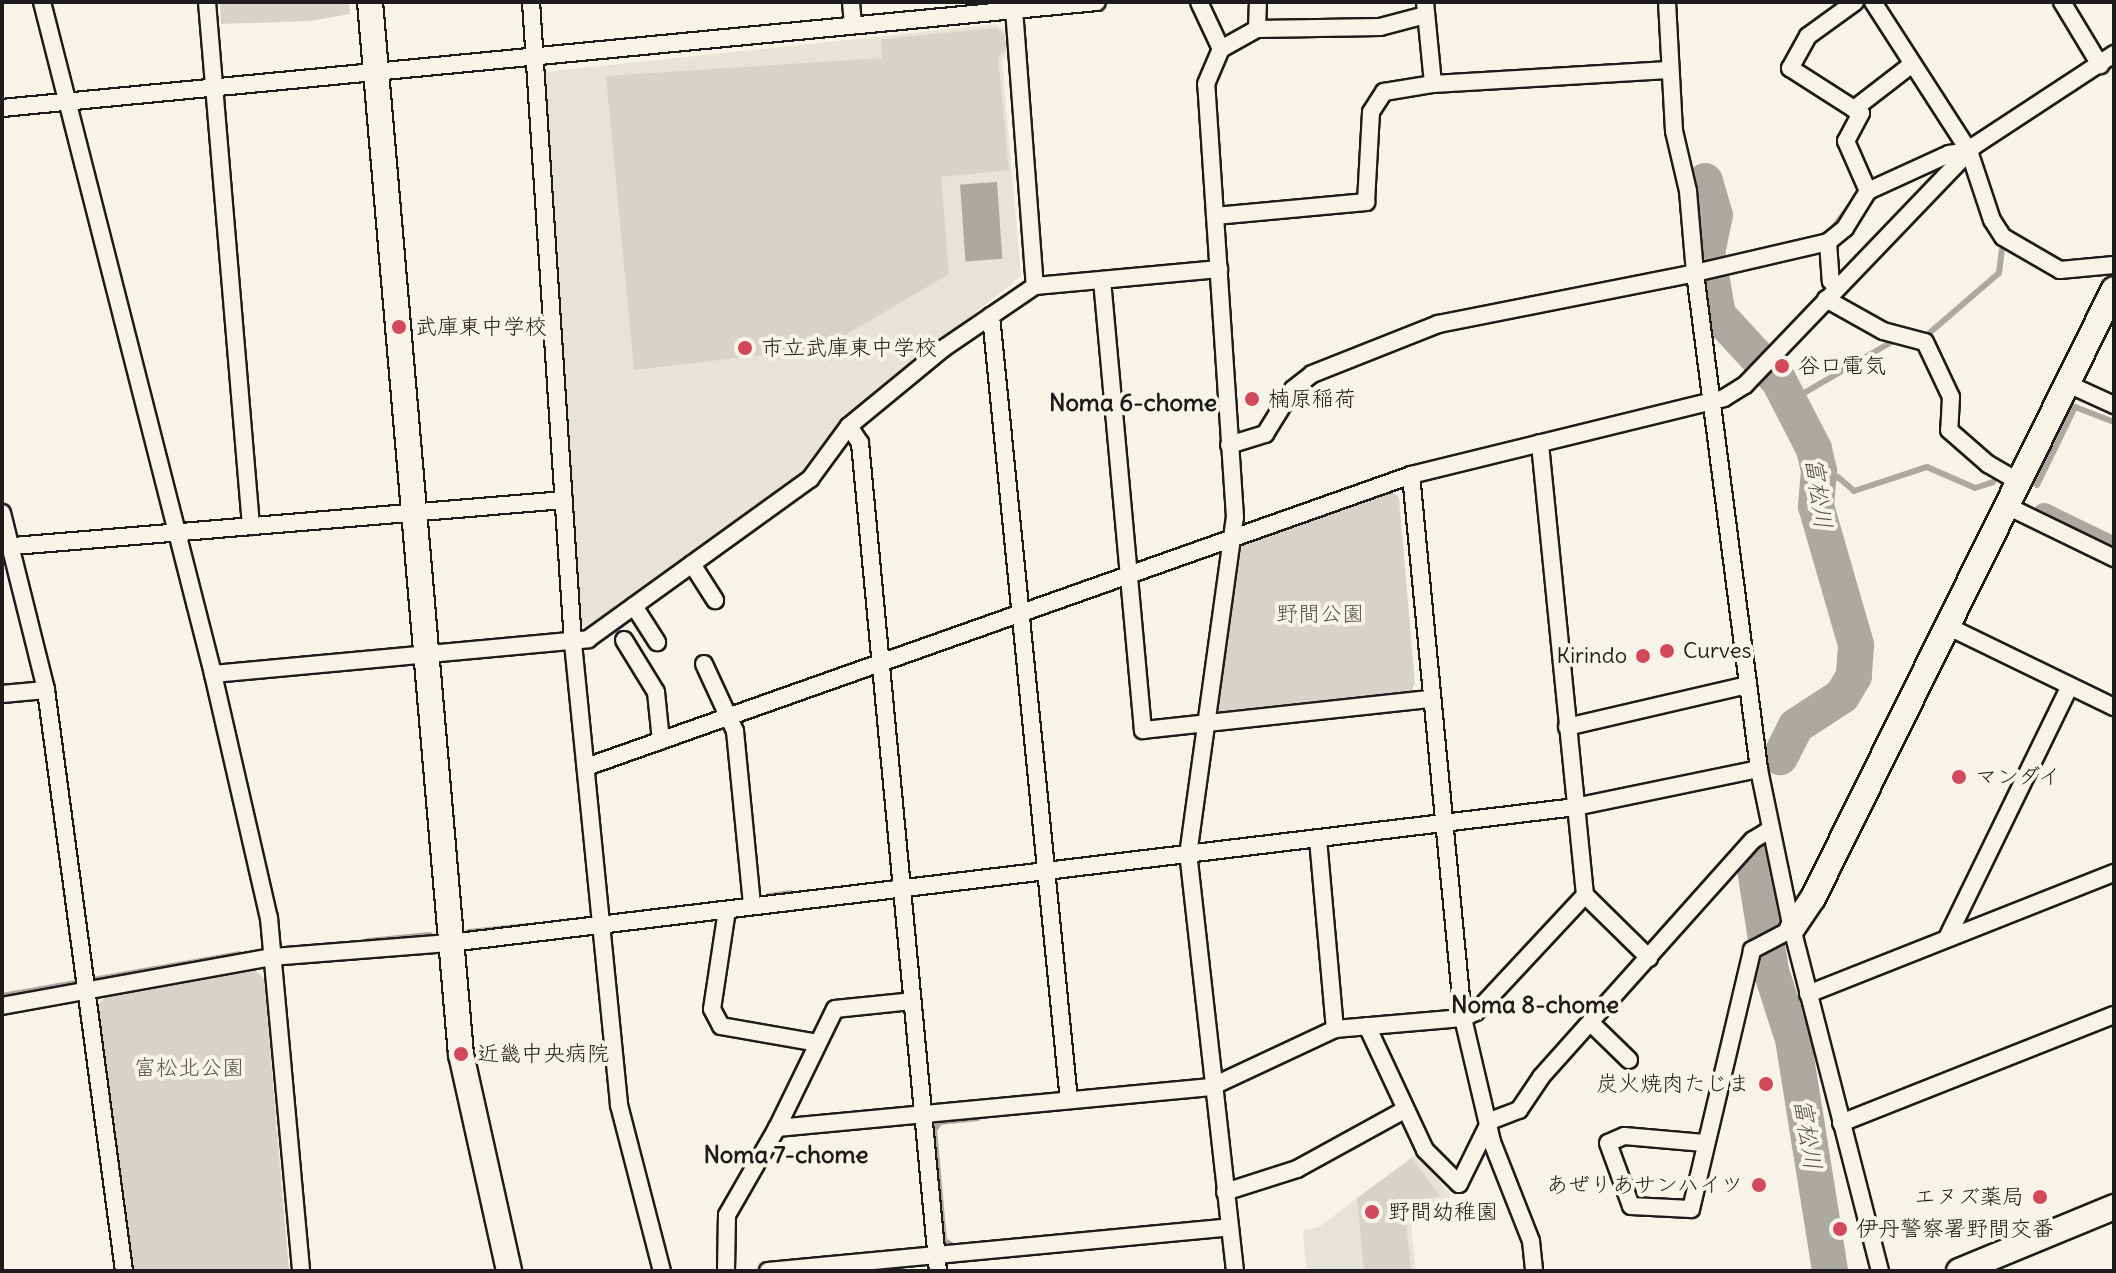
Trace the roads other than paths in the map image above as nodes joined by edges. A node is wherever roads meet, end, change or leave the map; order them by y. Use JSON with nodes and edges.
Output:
{"nodes":[{"id":1,"x":42,"y":2,"type":"edge"},
{"id":2,"x":207,"y":2,"type":"edge"},
{"id":3,"x":370,"y":2,"type":"edge"},
{"id":4,"x":531,"y":2,"type":"edge"},
{"id":5,"x":851,"y":2,"type":"edge"},
{"id":6,"x":1097,"y":2,"type":"edge"},
{"id":7,"x":1199,"y":2,"type":"edge"},
{"id":8,"x":1258,"y":2,"type":"edge"},
{"id":9,"x":1667,"y":2,"type":"edge"},
{"id":10,"x":1855,"y":2,"type":"edge"},
{"id":11,"x":1873,"y":2,"type":"edge"},
{"id":12,"x":2062,"y":2,"type":"edge"},
{"id":13,"x":1425,"y":8,"type":"edge"},
{"id":14,"x":1014,"y":9,"type":"junction"},
{"id":15,"x":853,"y":25,"type":"junction"},
{"id":16,"x":1257,"y":29,"type":"junction"},
{"id":17,"x":1221,"y":49,"type":"junction"},
{"id":18,"x":2114,"y":54,"type":"edge"},
{"id":19,"x":535,"y":58,"type":"junction"},
{"id":20,"x":1911,"y":65,"type":"junction"},
{"id":21,"x":2100,"y":65,"type":"junction"},
{"id":22,"x":1669,"y":70,"type":"junction"},
{"id":23,"x":376,"y":74,"type":"junction"},
{"id":24,"x":1433,"y":84,"type":"junction"},
{"id":25,"x":212,"y":88,"type":"junction"},
{"id":26,"x":66,"y":105,"type":"junction"},
{"id":27,"x":2,"y":108,"type":"edge"},
{"id":28,"x":1854,"y":109,"type":"junction"},
{"id":29,"x":1969,"y":151,"type":"junction"},
{"id":30,"x":1868,"y":191,"type":"junction"},
{"id":31,"x":1215,"y":216,"type":"junction"},
{"id":32,"x":1828,"y":242,"type":"junction"},
{"id":33,"x":2114,"y":265,"type":"edge"},
{"id":34,"x":1219,"y":269,"type":"junction"},
{"id":35,"x":1704,"y":271,"type":"junction"},
{"id":36,"x":1102,"y":280,"type":"junction"},
{"id":37,"x":1035,"y":286,"type":"junction"},
{"id":38,"x":2114,"y":289,"type":"edge"},
{"id":39,"x":1832,"y":293,"type":"junction"},
{"id":40,"x":991,"y":316,"type":"junction"},
{"id":41,"x":2068,"y":384,"type":"junction"},
{"id":42,"x":1712,"y":402,"type":"junction"},
{"id":43,"x":2114,"y":405,"type":"edge"},
{"id":44,"x":849,"y":426,"type":"junction"},
{"id":45,"x":1540,"y":443,"type":"junction"},
{"id":46,"x":1229,"y":445,"type":"junction"},
{"id":47,"x":1411,"y":475,"type":"junction"},
{"id":48,"x":2019,"y":482,"type":"junction"},
{"id":49,"x":564,"y":500,"type":"junction"},
{"id":50,"x":2007,"y":506,"type":"junction"},
{"id":51,"x":414,"y":512,"type":"junction"},
{"id":52,"x":2,"y":513,"type":"edge"},
{"id":53,"x":251,"y":526,"type":"junction"},
{"id":54,"x":176,"y":531,"type":"junction"},
{"id":55,"x":1233,"y":537,"type":"junction"},
{"id":56,"x":6,"y":547,"type":"edge"},
{"id":57,"x":2114,"y":558,"type":"edge"},
{"id":58,"x":692,"y":564,"type":"junction"},
{"id":59,"x":1130,"y":571,"type":"junction"},
{"id":60,"x":715,"y":600,"type":"dead end"},
{"id":61,"x":634,"y":606,"type":"junction"},
{"id":62,"x":1023,"y":612,"type":"junction"},
{"id":63,"x":1947,"y":626,"type":"junction"},
{"id":64,"x":624,"y":640,"type":"dead end"},
{"id":65,"x":657,"y":642,"type":"dead end"},
{"id":66,"x":573,"y":643,"type":"junction"},
{"id":67,"x":426,"y":655,"type":"junction"},
{"id":68,"x":881,"y":662,"type":"junction"},
{"id":69,"x":704,"y":664,"type":"dead end"},
{"id":70,"x":213,"y":674,"type":"junction"},
{"id":71,"x":1747,"y":685,"type":"junction"},
{"id":72,"x":2070,"y":686,"type":"junction"},
{"id":73,"x":46,"y":690,"type":"junction"},
{"id":74,"x":2,"y":694,"type":"edge"},
{"id":75,"x":1430,"y":699,"type":"junction"},
{"id":76,"x":2114,"y":707,"type":"edge"},
{"id":77,"x":725,"y":718,"type":"junction"},
{"id":78,"x":1205,"y":726,"type":"junction"},
{"id":79,"x":1567,"y":727,"type":"junction"},
{"id":80,"x":661,"y":741,"type":"junction"},
{"id":81,"x":589,"y":766,"type":"junction"},
{"id":82,"x":1759,"y":769,"type":"junction"},
{"id":83,"x":1575,"y":807,"type":"junction"},
{"id":84,"x":1443,"y":823,"type":"junction"},
{"id":85,"x":1771,"y":829,"type":"junction"},
{"id":86,"x":1318,"y":839,"type":"junction"},
{"id":87,"x":1188,"y":855,"type":"junction"},
{"id":88,"x":1045,"y":871,"type":"junction"},
{"id":89,"x":2113,"y":875,"type":"edge"},
{"id":90,"x":902,"y":889,"type":"junction"},
{"id":91,"x":1585,"y":895,"type":"junction"},
{"id":92,"x":752,"y":905,"type":"junction"},
{"id":93,"x":727,"y":910,"type":"junction"},
{"id":94,"x":600,"y":926,"type":"junction"},
{"id":95,"x":1792,"y":929,"type":"junction"},
{"id":96,"x":1947,"y":938,"type":"junction"},
{"id":97,"x":450,"y":943,"type":"junction"},
{"id":98,"x":272,"y":957,"type":"junction"},
{"id":99,"x":1649,"y":958,"type":"junction"},
{"id":100,"x":88,"y":984,"type":"junction"},
{"id":101,"x":1808,"y":994,"type":"junction"},
{"id":102,"x":912,"y":1001,"type":"junction"},
{"id":103,"x":2,"y":1006,"type":"edge"},
{"id":104,"x":2114,"y":1015,"type":"edge"},
{"id":105,"x":1463,"y":1018,"type":"junction"},
{"id":106,"x":1591,"y":1023,"type":"junction"},
{"id":107,"x":1367,"y":1026,"type":"junction"},
{"id":108,"x":1335,"y":1029,"type":"junction"},
{"id":109,"x":817,"y":1043,"type":"junction"},
{"id":110,"x":1629,"y":1060,"type":"dead end"},
{"id":111,"x":1211,"y":1087,"type":"junction"},
{"id":112,"x":1069,"y":1100,"type":"junction"},
{"id":113,"x":1406,"y":1109,"type":"junction"},
{"id":114,"x":924,"y":1114,"type":"junction"},
{"id":115,"x":1490,"y":1121,"type":"junction"},
{"id":116,"x":1841,"y":1123,"type":"junction"},
{"id":117,"x":777,"y":1128,"type":"junction"},
{"id":118,"x":1704,"y":1143,"type":"junction"},
{"id":119,"x":1225,"y":1192,"type":"junction"},
{"id":120,"x":2114,"y":1207,"type":"edge"},
{"id":121,"x":1230,"y":1227,"type":"junction"},
{"id":122,"x":938,"y":1264,"type":"edge"},
{"id":123,"x":124,"y":1271,"type":"edge"},
{"id":124,"x":301,"y":1271,"type":"edge"},
{"id":125,"x":509,"y":1271,"type":"edge"},
{"id":126,"x":662,"y":1271,"type":"edge"},
{"id":127,"x":726,"y":1271,"type":"edge"},
{"id":128,"x":768,"y":1271,"type":"edge"},
{"id":129,"x":1235,"y":1271,"type":"edge"},
{"id":130,"x":1534,"y":1271,"type":"edge"},
{"id":131,"x":1880,"y":1271,"type":"edge"},
{"id":132,"x":1959,"y":1271,"type":"edge"}],
"edges":[{"from":1,"to":26,"type":"street"},
{"from":2,"to":25,"type":"street"},
{"from":3,"to":23,"type":"street"},
{"from":4,"to":19,"type":"street"},
{"from":5,"to":15,"type":"street"},
{"from":6,"to":14,"type":"street"},
{"from":7,"to":17,"type":"street"},
{"from":8,"to":16,"type":"street"},
{"from":9,"to":22,"type":"street"},
{"from":10,"to":28,"type":"street"},
{"from":11,"to":20,"type":"street"},
{"from":12,"to":21,"type":"street"},
{"from":13,"to":16,"type":"street"},
{"from":13,"to":24,"type":"street"},
{"from":14,"to":15,"type":"street"},
{"from":14,"to":37,"type":"street"},
{"from":15,"to":19,"type":"street"},
{"from":16,"to":17,"type":"street"},
{"from":17,"to":31,"type":"street"},
{"from":18,"to":21,"type":"street"},
{"from":19,"to":23,"type":"street"},
{"from":19,"to":49,"type":"street"},
{"from":20,"to":28,"type":"street"},
{"from":20,"to":29,"type":"street"},
{"from":21,"to":29,"type":"street"},
{"from":22,"to":24,"type":"street"},
{"from":22,"to":35,"type":"street"},
{"from":23,"to":25,"type":"street"},
{"from":23,"to":51,"type":"street"},
{"from":24,"to":31,"type":"street"},
{"from":25,"to":26,"type":"street"},
{"from":25,"to":53,"type":"street"},
{"from":26,"to":27,"type":"street"},
{"from":26,"to":54,"type":"street"},
{"from":28,"to":30,"type":"street"},
{"from":29,"to":30,"type":"street"},
{"from":29,"to":33,"type":"street"},
{"from":29,"to":39,"type":"street"},
{"from":30,"to":32,"type":"street"},
{"from":31,"to":34,"type":"street"},
{"from":32,"to":35,"type":"street"},
{"from":32,"to":39,"type":"street"},
{"from":34,"to":36,"type":"street"},
{"from":34,"to":46,"type":"street"},
{"from":35,"to":42,"type":"street"},
{"from":35,"to":46,"type":"street"},
{"from":36,"to":37,"type":"street"},
{"from":36,"to":59,"type":"street"},
{"from":37,"to":40,"type":"street"},
{"from":38,"to":41,"type":"street"},
{"from":39,"to":42,"type":"street"},
{"from":39,"to":48,"type":"street"},
{"from":40,"to":44,"type":"street"},
{"from":40,"to":62,"type":"street"},
{"from":41,"to":43,"type":"street"},
{"from":41,"to":48,"type":"street"},
{"from":42,"to":45,"type":"street"},
{"from":42,"to":71,"type":"street"},
{"from":44,"to":58,"type":"street"},
{"from":44,"to":68,"type":"street"},
{"from":45,"to":47,"type":"street"},
{"from":45,"to":79,"type":"street"},
{"from":46,"to":55,"type":"street"},
{"from":47,"to":55,"type":"street"},
{"from":47,"to":75,"type":"street"},
{"from":48,"to":50,"type":"street"},
{"from":49,"to":51,"type":"street"},
{"from":49,"to":66,"type":"street"},
{"from":50,"to":57,"type":"street"},
{"from":50,"to":63,"type":"street"},
{"from":51,"to":53,"type":"street"},
{"from":51,"to":67,"type":"street"},
{"from":52,"to":56,"type":"street"},
{"from":53,"to":54,"type":"street"},
{"from":54,"to":56,"type":"street"},
{"from":54,"to":70,"type":"street"},
{"from":55,"to":59,"type":"street"},
{"from":55,"to":78,"type":"street"},
{"from":56,"to":73,"type":"street"},
{"from":58,"to":60,"type":"street"},
{"from":58,"to":61,"type":"street"},
{"from":59,"to":62,"type":"street"},
{"from":59,"to":78,"type":"street"},
{"from":61,"to":65,"type":"street"},
{"from":61,"to":66,"type":"street"},
{"from":62,"to":68,"type":"street"},
{"from":62,"to":88,"type":"street"},
{"from":63,"to":72,"type":"street"},
{"from":63,"to":95,"type":"street"},
{"from":64,"to":80,"type":"street"},
{"from":66,"to":67,"type":"street"},
{"from":66,"to":81,"type":"street"},
{"from":67,"to":70,"type":"street"},
{"from":67,"to":97,"type":"street"},
{"from":68,"to":77,"type":"street"},
{"from":68,"to":90,"type":"street"},
{"from":69,"to":77,"type":"street"},
{"from":70,"to":98,"type":"street"},
{"from":71,"to":79,"type":"street"},
{"from":71,"to":82,"type":"street"},
{"from":72,"to":76,"type":"street"},
{"from":72,"to":96,"type":"street"},
{"from":73,"to":74,"type":"street"},
{"from":73,"to":100,"type":"street"},
{"from":75,"to":78,"type":"street"},
{"from":75,"to":84,"type":"street"},
{"from":77,"to":80,"type":"street"},
{"from":77,"to":92,"type":"street"},
{"from":78,"to":87,"type":"street"},
{"from":79,"to":83,"type":"street"},
{"from":80,"to":81,"type":"street"},
{"from":81,"to":94,"type":"street"},
{"from":82,"to":83,"type":"street"},
{"from":82,"to":85,"type":"street"},
{"from":83,"to":84,"type":"street"},
{"from":83,"to":91,"type":"street"},
{"from":84,"to":86,"type":"street"},
{"from":84,"to":105,"type":"street"},
{"from":85,"to":95,"type":"street"},
{"from":85,"to":99,"type":"street"},
{"from":86,"to":87,"type":"street"},
{"from":86,"to":108,"type":"street"},
{"from":87,"to":88,"type":"street"},
{"from":87,"to":111,"type":"street"},
{"from":88,"to":90,"type":"street"},
{"from":88,"to":112,"type":"street"},
{"from":89,"to":96,"type":"street"},
{"from":90,"to":92,"type":"street"},
{"from":90,"to":102,"type":"street"},
{"from":91,"to":99,"type":"street"},
{"from":91,"to":105,"type":"street"},
{"from":92,"to":93,"type":"street"},
{"from":93,"to":94,"type":"street"},
{"from":93,"to":109,"type":"street"},
{"from":94,"to":97,"type":"street"},
{"from":94,"to":126,"type":"street"},
{"from":95,"to":101,"type":"street"},
{"from":95,"to":118,"type":"street"},
{"from":96,"to":101,"type":"street"},
{"from":97,"to":98,"type":"street"},
{"from":97,"to":125,"type":"street"},
{"from":98,"to":100,"type":"street"},
{"from":98,"to":124,"type":"street"},
{"from":99,"to":106,"type":"street"},
{"from":100,"to":103,"type":"street"},
{"from":100,"to":123,"type":"street"},
{"from":101,"to":116,"type":"street"},
{"from":102,"to":109,"type":"street"},
{"from":102,"to":114,"type":"street"},
{"from":104,"to":116,"type":"street"},
{"from":105,"to":107,"type":"street"},
{"from":105,"to":115,"type":"street"},
{"from":106,"to":110,"type":"street"},
{"from":106,"to":115,"type":"street"},
{"from":107,"to":108,"type":"street"},
{"from":107,"to":113,"type":"street"},
{"from":108,"to":111,"type":"street"},
{"from":109,"to":117,"type":"street"},
{"from":111,"to":112,"type":"street"},
{"from":111,"to":119,"type":"street"},
{"from":112,"to":114,"type":"street"},
{"from":113,"to":115,"type":"street"},
{"from":113,"to":119,"type":"street"},
{"from":114,"to":117,"type":"street"},
{"from":114,"to":122,"type":"street"},
{"from":115,"to":130,"type":"street"},
{"from":116,"to":131,"type":"street"},
{"from":117,"to":127,"type":"street"},
{"from":118,"to":118,"type":"street"},
{"from":119,"to":121,"type":"street"},
{"from":120,"to":132,"type":"street"},
{"from":121,"to":122,"type":"street"},
{"from":121,"to":129,"type":"street"},
{"from":122,"to":128,"type":"street"}]}
